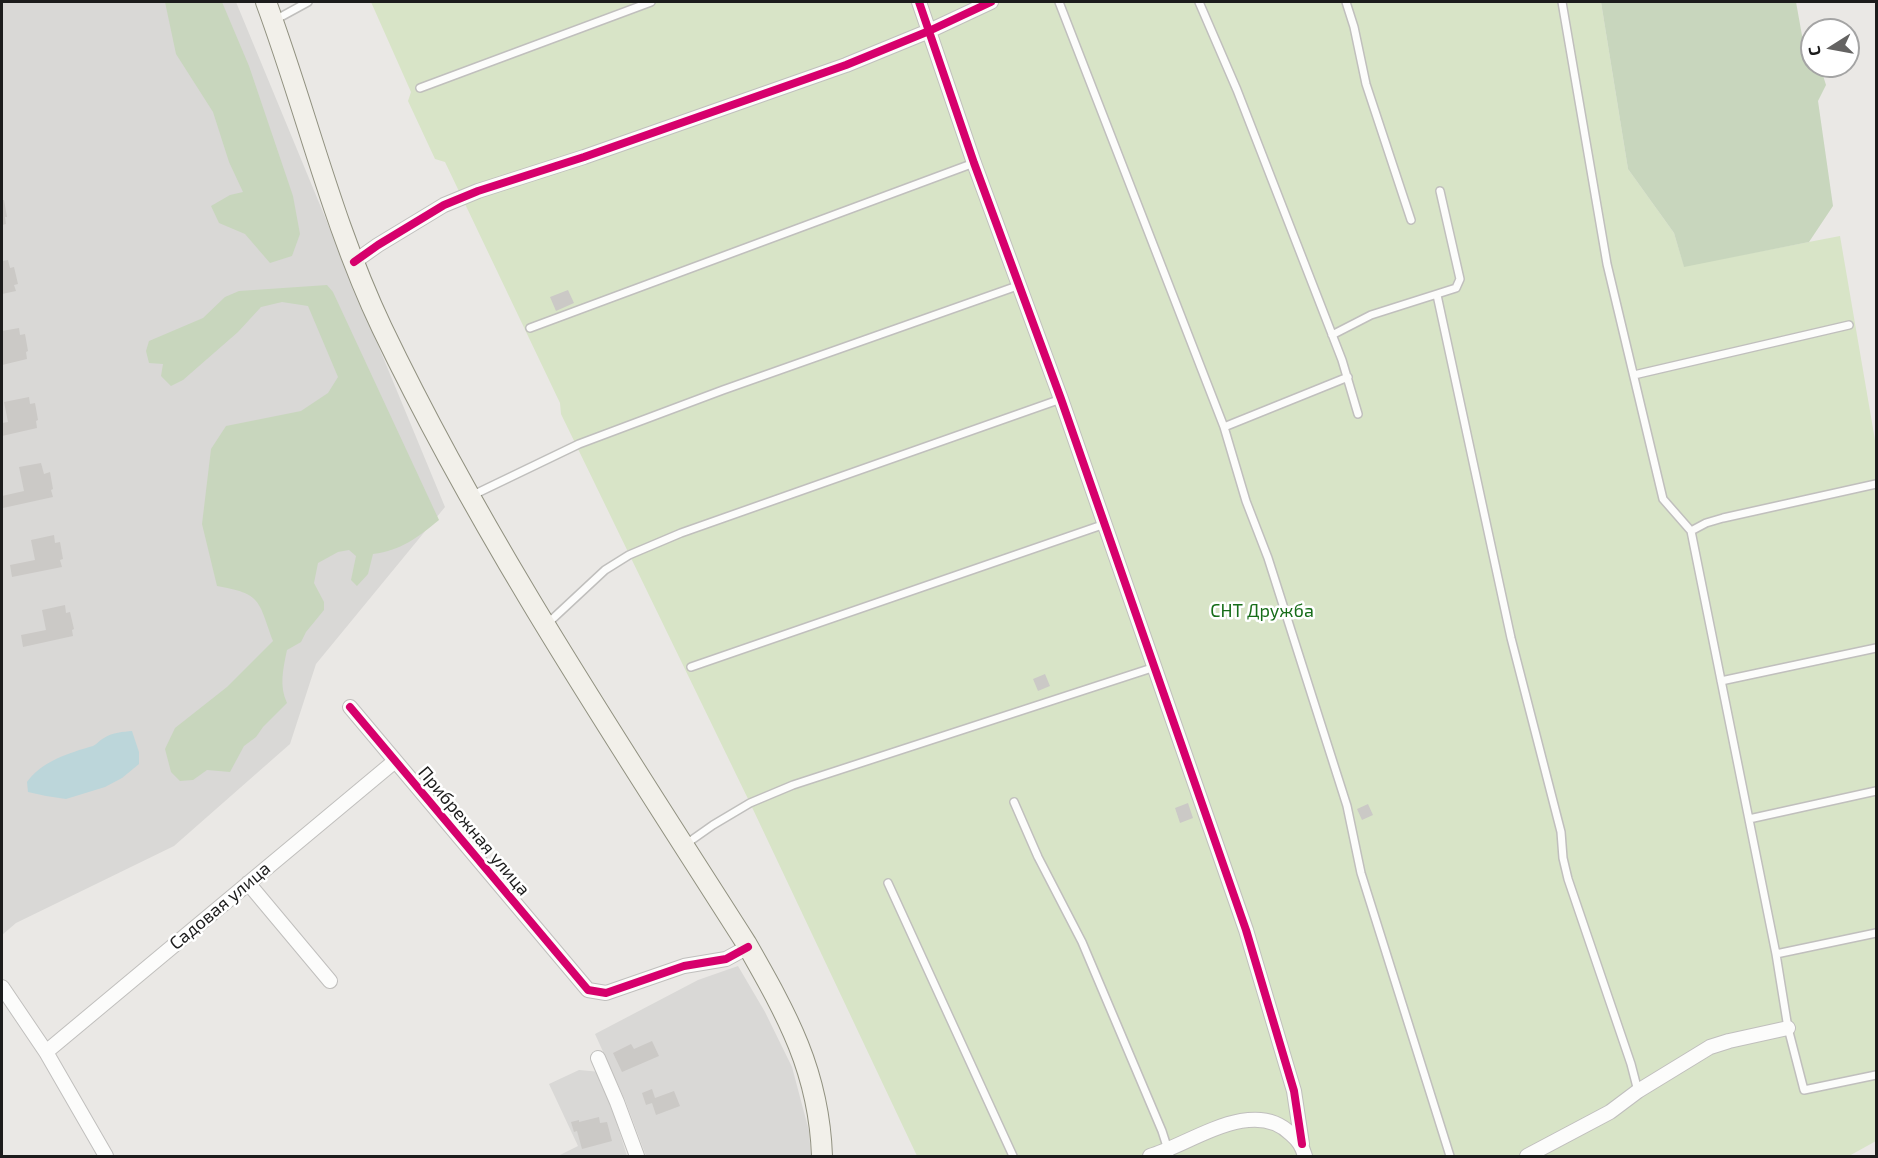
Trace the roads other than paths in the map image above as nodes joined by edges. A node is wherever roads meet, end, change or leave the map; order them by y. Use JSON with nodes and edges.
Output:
{"nodes":[{"id":1,"x":266,"y":2,"type":"edge"},
{"id":2,"x":308,"y":2,"type":"edge"},
{"id":3,"x":651,"y":2,"type":"edge"},
{"id":4,"x":919,"y":2,"type":"edge"},
{"id":5,"x":991,"y":2,"type":"edge"},
{"id":6,"x":1059,"y":2,"type":"edge"},
{"id":7,"x":1199,"y":2,"type":"edge"},
{"id":8,"x":1346,"y":2,"type":"edge"},
{"id":9,"x":1562,"y":2,"type":"edge"},
{"id":10,"x":273,"y":21,"type":"junction"},
{"id":11,"x":929,"y":31,"type":"junction"},
{"id":12,"x":420,"y":88,"type":"dead end"},
{"id":13,"x":974,"y":163,"type":"junction"},
{"id":14,"x":1440,"y":191,"type":"dead end"},
{"id":15,"x":1411,"y":220,"type":"dead end"},
{"id":16,"x":354,"y":262,"type":"junction"},
{"id":17,"x":1020,"y":285,"type":"junction"},
{"id":18,"x":1437,"y":295,"type":"junction"},
{"id":19,"x":1849,"y":325,"type":"dead end"},
{"id":20,"x":530,"y":328,"type":"dead end"},
{"id":21,"x":1332,"y":335,"type":"junction"},
{"id":22,"x":1634,"y":375,"type":"junction"},
{"id":23,"x":1348,"y":377,"type":"junction"},
{"id":24,"x":1062,"y":399,"type":"junction"},
{"id":25,"x":1358,"y":414,"type":"dead end"},
{"id":26,"x":1224,"y":427,"type":"junction"},
{"id":27,"x":1876,"y":484,"type":"edge"},
{"id":28,"x":468,"y":497,"type":"junction"},
{"id":29,"x":1105,"y":524,"type":"junction"},
{"id":30,"x":1691,"y":531,"type":"junction"},
{"id":31,"x":545,"y":626,"type":"junction"},
{"id":32,"x":1876,"y":648,"type":"edge"},
{"id":33,"x":691,"y":667,"type":"dead end"},
{"id":34,"x":1155,"y":667,"type":"junction"},
{"id":35,"x":1721,"y":681,"type":"junction"},
{"id":36,"x":350,"y":707,"type":"dead end"},
{"id":37,"x":395,"y":761,"type":"junction"},
{"id":38,"x":1876,"y":791,"type":"edge"},
{"id":39,"x":1014,"y":802,"type":"dead end"},
{"id":40,"x":1749,"y":819,"type":"junction"},
{"id":41,"x":684,"y":846,"type":"junction"},
{"id":42,"x":248,"y":883,"type":"junction"},
{"id":43,"x":888,"y":883,"type":"dead end"},
{"id":44,"x":1876,"y":933,"type":"edge"},
{"id":45,"x":748,"y":947,"type":"junction"},
{"id":46,"x":1776,"y":954,"type":"junction"},
{"id":47,"x":330,"y":981,"type":"dead end"},
{"id":48,"x":2,"y":987,"type":"edge"},
{"id":49,"x":1788,"y":1028,"type":"junction"},
{"id":50,"x":46,"y":1052,"type":"junction"},
{"id":51,"x":598,"y":1058,"type":"dead end"},
{"id":52,"x":1876,"y":1075,"type":"edge"},
{"id":53,"x":1638,"y":1091,"type":"junction"},
{"id":54,"x":1303,"y":1150,"type":"edge"},
{"id":55,"x":1169,"y":1154,"type":"edge"},
{"id":56,"x":106,"y":1156,"type":"edge"},
{"id":57,"x":637,"y":1156,"type":"edge"},
{"id":58,"x":822,"y":1156,"type":"edge"},
{"id":59,"x":1013,"y":1156,"type":"edge"},
{"id":60,"x":1150,"y":1156,"type":"edge"},
{"id":61,"x":1450,"y":1156,"type":"edge"},
{"id":62,"x":1527,"y":1156,"type":"edge"}],
"edges":[{"from":1,"to":10,"type":"main road"},
{"from":2,"to":10,"type":"lane"},
{"from":3,"to":12,"type":"lane"},
{"from":4,"to":11,"type":"street"},
{"from":5,"to":11,"type":"street"},
{"from":6,"to":26,"type":"lane"},
{"from":7,"to":21,"type":"lane"},
{"from":8,"to":15,"type":"lane"},
{"from":9,"to":22,"type":"lane"},
{"from":10,"to":16,"type":"main road"},
{"from":11,"to":13,"type":"street"},
{"from":11,"to":16,"type":"street"},
{"from":13,"to":17,"type":"street"},
{"from":13,"to":20,"type":"lane"},
{"from":14,"to":18,"type":"lane"},
{"from":16,"to":28,"type":"main road"},
{"from":17,"to":24,"type":"street"},
{"from":17,"to":28,"type":"lane"},
{"from":18,"to":21,"type":"lane"},
{"from":18,"to":53,"type":"lane"},
{"from":19,"to":22,"type":"lane"},
{"from":21,"to":23,"type":"lane"},
{"from":22,"to":30,"type":"lane"},
{"from":23,"to":25,"type":"lane"},
{"from":23,"to":26,"type":"lane"},
{"from":24,"to":29,"type":"street"},
{"from":24,"to":31,"type":"lane"},
{"from":26,"to":61,"type":"lane"},
{"from":27,"to":30,"type":"lane"},
{"from":28,"to":31,"type":"main road"},
{"from":29,"to":33,"type":"lane"},
{"from":29,"to":34,"type":"street"},
{"from":30,"to":35,"type":"lane"},
{"from":31,"to":41,"type":"main road"},
{"from":32,"to":35,"type":"lane"},
{"from":34,"to":41,"type":"lane"},
{"from":34,"to":54,"type":"street"},
{"from":35,"to":40,"type":"lane"},
{"from":36,"to":37,"type":"street","name":"Прибрежная улица"},
{"from":37,"to":42,"type":"street","name":"Садовая улица"},
{"from":37,"to":45,"type":"street","name":"Прибрежная улица"},
{"from":38,"to":40,"type":"lane"},
{"from":39,"to":55,"type":"lane"},
{"from":40,"to":46,"type":"lane"},
{"from":41,"to":45,"type":"main road"},
{"from":42,"to":47,"type":"street"},
{"from":42,"to":50,"type":"street","name":"Садовая улица"},
{"from":43,"to":59,"type":"lane"},
{"from":44,"to":46,"type":"lane"},
{"from":45,"to":58,"type":"main road"},
{"from":46,"to":49,"type":"lane"},
{"from":48,"to":50,"type":"street"},
{"from":49,"to":52,"type":"lane"},
{"from":49,"to":53,"type":"street"},
{"from":50,"to":56,"type":"street"},
{"from":51,"to":57,"type":"street"},
{"from":53,"to":62,"type":"street"},
{"from":54,"to":55,"type":"street"},
{"from":55,"to":60,"type":"street"}]}
